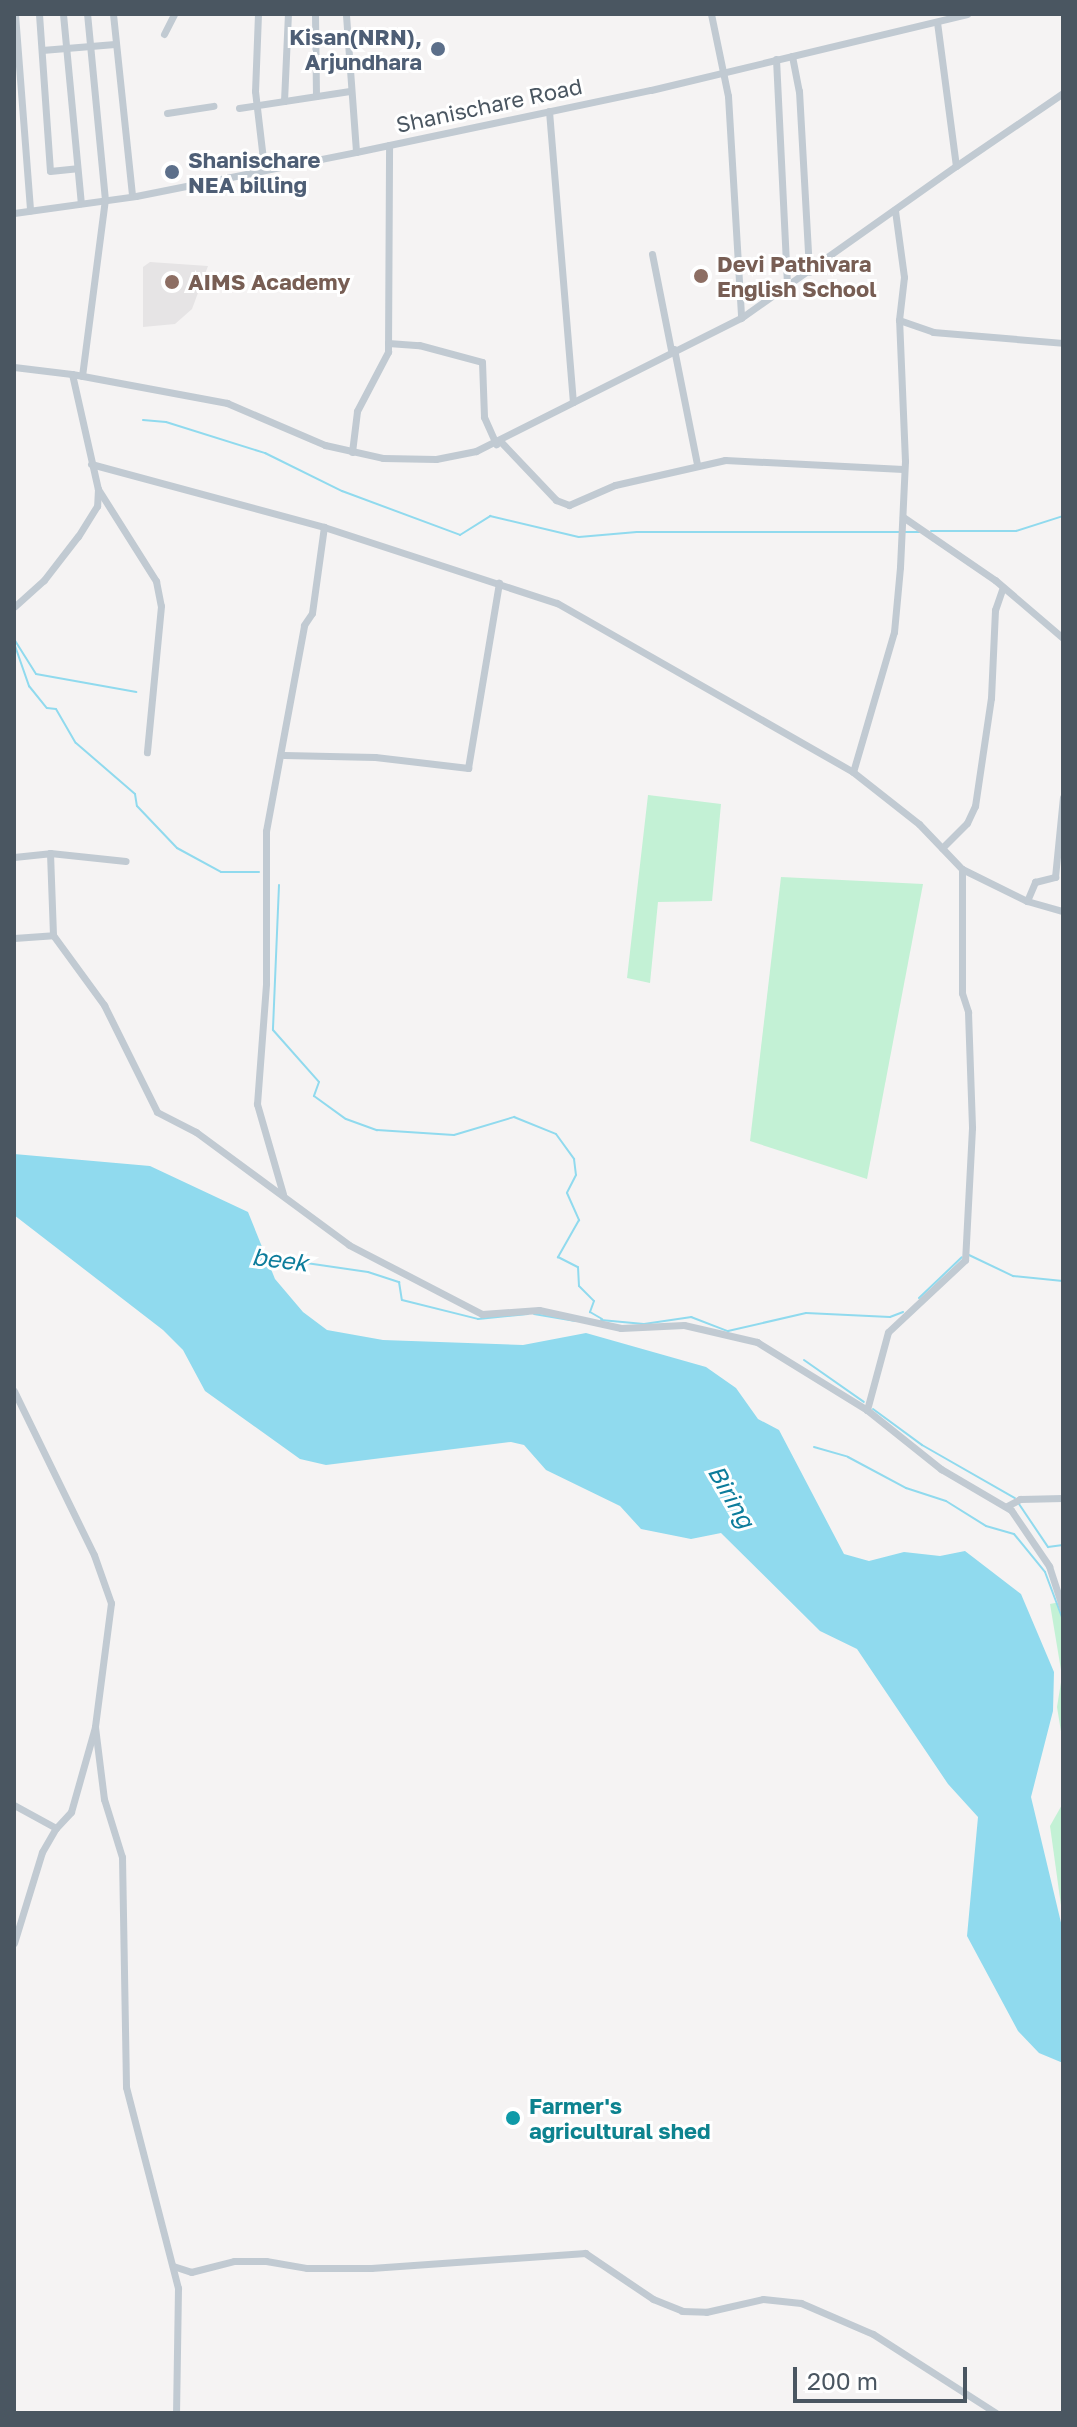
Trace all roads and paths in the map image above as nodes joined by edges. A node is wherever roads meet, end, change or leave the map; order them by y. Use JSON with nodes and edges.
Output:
{"nodes":[{"id":1,"x":15,"y":14,"type":"edge"},
{"id":2,"x":39,"y":14,"type":"edge"},
{"id":3,"x":63,"y":14,"type":"edge"},
{"id":4,"x":87,"y":14,"type":"edge"},
{"id":5,"x":113,"y":14,"type":"edge"},
{"id":6,"x":174,"y":14,"type":"edge"},
{"id":7,"x":258,"y":14,"type":"edge"},
{"id":8,"x":288,"y":14,"type":"edge"},
{"id":9,"x":315,"y":14,"type":"edge"},
{"id":10,"x":711,"y":14,"type":"edge"},
{"id":11,"x":967,"y":14,"type":"edge"},
{"id":12,"x":346,"y":15,"type":"edge"},
{"id":13,"x":931,"y":20,"type":"edge"},
{"id":14,"x":164,"y":34,"type":"dead end"},
{"id":15,"x":115,"y":44,"type":"junction"},
{"id":16,"x":89,"y":46,"type":"junction"},
{"id":17,"x":65,"y":48,"type":"junction"},
{"id":18,"x":42,"y":50,"type":"junction"},
{"id":19,"x":792,"y":56,"type":"junction"},
{"id":20,"x":776,"y":59,"type":"junction"},
{"id":21,"x":726,"y":72,"type":"junction"},
{"id":22,"x":350,"y":91,"type":"junction"},
{"id":23,"x":1063,"y":93,"type":"edge"},
{"id":24,"x":316,"y":96,"type":"junction"},
{"id":25,"x":284,"y":101,"type":"junction"},
{"id":26,"x":256,"y":105,"type":"junction"},
{"id":27,"x":213,"y":106,"type":"dead end"},
{"id":28,"x":239,"y":108,"type":"dead end"},
{"id":29,"x":549,"y":111,"type":"junction"},
{"id":30,"x":167,"y":113,"type":"dead end"},
{"id":31,"x":18,"y":143,"type":"edge"},
{"id":32,"x":389,"y":145,"type":"junction"},
{"id":33,"x":356,"y":152,"type":"junction"},
{"id":34,"x":956,"y":166,"type":"junction"},
{"id":35,"x":77,"y":168,"type":"junction"},
{"id":36,"x":264,"y":168,"type":"junction"},
{"id":37,"x":132,"y":196,"type":"junction"},
{"id":38,"x":105,"y":200,"type":"junction"},
{"id":39,"x":81,"y":203,"type":"junction"},
{"id":40,"x":30,"y":210,"type":"junction"},
{"id":41,"x":895,"y":210,"type":"junction"},
{"id":42,"x":14,"y":213,"type":"edge"},
{"id":43,"x":652,"y":254,"type":"dead end"},
{"id":44,"x":809,"y":272,"type":"junction"},
{"id":45,"x":787,"y":287,"type":"junction"},
{"id":46,"x":741,"y":318,"type":"junction"},
{"id":47,"x":899,"y":320,"type":"junction"},
{"id":48,"x":388,"y":343,"type":"junction"},
{"id":49,"x":1063,"y":343,"type":"edge"},
{"id":50,"x":672,"y":349,"type":"junction"},
{"id":51,"x":14,"y":367,"type":"edge"},
{"id":52,"x":72,"y":374,"type":"junction"},
{"id":53,"x":82,"y":376,"type":"junction"},
{"id":54,"x":573,"y":402,"type":"junction"},
{"id":55,"x":499,"y":443,"type":"junction"},
{"id":56,"x":352,"y":452,"type":"junction"},
{"id":57,"x":91,"y":464,"type":"junction"},
{"id":58,"x":697,"y":464,"type":"junction"},
{"id":59,"x":903,"y":469,"type":"junction"},
{"id":60,"x":98,"y":489,"type":"junction"},
{"id":61,"x":903,"y":517,"type":"junction"},
{"id":62,"x":324,"y":527,"type":"junction"},
{"id":63,"x":499,"y":583,"type":"junction"},
{"id":64,"x":1003,"y":587,"type":"junction"},
{"id":65,"x":14,"y":607,"type":"edge"},
{"id":66,"x":1063,"y":638,"type":"edge"},
{"id":67,"x":147,"y":752,"type":"dead end"},
{"id":68,"x":284,"y":755,"type":"junction"},
{"id":69,"x":853,"y":772,"type":"junction"},
{"id":70,"x":1063,"y":797,"type":"edge"},
{"id":71,"x":942,"y":848,"type":"junction"},
{"id":72,"x":50,"y":853,"type":"junction"},
{"id":73,"x":14,"y":857,"type":"edge"},
{"id":74,"x":126,"y":861,"type":"dead end"},
{"id":75,"x":962,"y":869,"type":"junction"},
{"id":76,"x":1027,"y":901,"type":"junction"},
{"id":77,"x":1063,"y":911,"type":"edge"},
{"id":78,"x":53,"y":935,"type":"junction"},
{"id":79,"x":14,"y":938,"type":"edge"},
{"id":80,"x":283,"y":1196,"type":"junction"},
{"id":81,"x":14,"y":1391,"type":"edge"},
{"id":82,"x":867,"y":1410,"type":"junction"},
{"id":83,"x":1063,"y":1498,"type":"edge"},
{"id":84,"x":1007,"y":1506,"type":"junction"},
{"id":85,"x":1063,"y":1609,"type":"edge"},
{"id":86,"x":95,"y":1727,"type":"junction"},
{"id":87,"x":80,"y":1774,"type":"junction"},
{"id":88,"x":100,"y":1776,"type":"junction"},
{"id":89,"x":14,"y":1805,"type":"edge"},
{"id":90,"x":56,"y":1828,"type":"junction"},
{"id":91,"x":14,"y":1943,"type":"edge"},
{"id":92,"x":173,"y":2266,"type":"junction"},
{"id":93,"x":176,"y":2413,"type":"edge"},
{"id":94,"x":996,"y":2413,"type":"edge"}],
"edges":[{"from":1,"to":31,"type":"street"},
{"from":2,"to":18,"type":"street"},
{"from":3,"to":17,"type":"street"},
{"from":4,"to":16,"type":"street"},
{"from":5,"to":15,"type":"street"},
{"from":6,"to":14,"type":"street"},
{"from":7,"to":26,"type":"street"},
{"from":8,"to":25,"type":"street"},
{"from":9,"to":24,"type":"street"},
{"from":10,"to":21,"type":"street"},
{"from":11,"to":13,"type":"street","name":"Shanischare Road"},
{"from":12,"to":22,"type":"street"},
{"from":13,"to":19,"type":"street","name":"Shanischare Road"},
{"from":13,"to":34,"type":"street"},
{"from":15,"to":16,"type":"street"},
{"from":15,"to":37,"type":"street"},
{"from":16,"to":17,"type":"street"},
{"from":16,"to":38,"type":"street"},
{"from":17,"to":18,"type":"street"},
{"from":17,"to":35,"type":"street"},
{"from":18,"to":35,"type":"street"},
{"from":19,"to":20,"type":"street","name":"Shanischare Road"},
{"from":19,"to":44,"type":"street"},
{"from":20,"to":21,"type":"street","name":"Shanischare Road"},
{"from":20,"to":45,"type":"street"},
{"from":21,"to":29,"type":"street","name":"Shanischare Road"},
{"from":21,"to":46,"type":"street"},
{"from":22,"to":24,"type":"street"},
{"from":22,"to":33,"type":"street"},
{"from":23,"to":34,"type":"street"},
{"from":24,"to":25,"type":"street"},
{"from":25,"to":26,"type":"street"},
{"from":26,"to":28,"type":"street"},
{"from":26,"to":36,"type":"street"},
{"from":27,"to":30,"type":"street"},
{"from":29,"to":32,"type":"street","name":"Shanischare Road"},
{"from":29,"to":54,"type":"street"},
{"from":31,"to":40,"type":"street"},
{"from":32,"to":33,"type":"street","name":"Shanischare Road"},
{"from":32,"to":48,"type":"street"},
{"from":33,"to":36,"type":"street","name":"Shanischare Road"},
{"from":34,"to":41,"type":"street"},
{"from":35,"to":39,"type":"street"},
{"from":36,"to":37,"type":"street","name":"Shanischare Road"},
{"from":37,"to":38,"type":"street","name":"Shanischare Road"},
{"from":38,"to":39,"type":"street","name":"Shanischare Road"},
{"from":38,"to":53,"type":"street"},
{"from":39,"to":40,"type":"street","name":"Shanischare Road"},
{"from":40,"to":42,"type":"street","name":"Shanischare Road"},
{"from":41,"to":44,"type":"street"},
{"from":41,"to":47,"type":"street"},
{"from":43,"to":50,"type":"street"},
{"from":44,"to":45,"type":"street"},
{"from":45,"to":46,"type":"street"},
{"from":46,"to":50,"type":"street"},
{"from":47,"to":49,"type":"street"},
{"from":47,"to":59,"type":"street"},
{"from":48,"to":55,"type":"street"},
{"from":48,"to":56,"type":"street"},
{"from":50,"to":54,"type":"street"},
{"from":50,"to":58,"type":"street"},
{"from":51,"to":52,"type":"street"},
{"from":52,"to":53,"type":"street"},
{"from":52,"to":57,"type":"street"},
{"from":53,"to":56,"type":"street"},
{"from":54,"to":55,"type":"street"},
{"from":55,"to":56,"type":"street"},
{"from":55,"to":58,"type":"street"},
{"from":57,"to":60,"type":"street"},
{"from":57,"to":62,"type":"street"},
{"from":58,"to":59,"type":"street"},
{"from":59,"to":61,"type":"street"},
{"from":60,"to":65,"type":"street"},
{"from":60,"to":67,"type":"street"},
{"from":61,"to":64,"type":"street"},
{"from":61,"to":69,"type":"street"},
{"from":62,"to":63,"type":"street"},
{"from":62,"to":68,"type":"street"},
{"from":63,"to":68,"type":"street"},
{"from":63,"to":69,"type":"street"},
{"from":64,"to":66,"type":"street"},
{"from":64,"to":71,"type":"street"},
{"from":68,"to":80,"type":"street"},
{"from":69,"to":71,"type":"street"},
{"from":70,"to":76,"type":"street"},
{"from":71,"to":75,"type":"street"},
{"from":72,"to":73,"type":"street"},
{"from":72,"to":74,"type":"street"},
{"from":72,"to":78,"type":"street"},
{"from":75,"to":76,"type":"street"},
{"from":75,"to":82,"type":"street"},
{"from":76,"to":77,"type":"street"},
{"from":78,"to":79,"type":"street"},
{"from":78,"to":80,"type":"street"},
{"from":80,"to":82,"type":"street"},
{"from":81,"to":86,"type":"street"},
{"from":82,"to":84,"type":"street"},
{"from":83,"to":84,"type":"street"},
{"from":84,"to":85,"type":"street"},
{"from":86,"to":87,"type":"street"},
{"from":86,"to":88,"type":"street"},
{"from":87,"to":88,"type":"street"},
{"from":87,"to":90,"type":"street"},
{"from":88,"to":92,"type":"street"},
{"from":89,"to":90,"type":"street"},
{"from":90,"to":91,"type":"street"},
{"from":92,"to":93,"type":"street"},
{"from":92,"to":94,"type":"street"}]}
